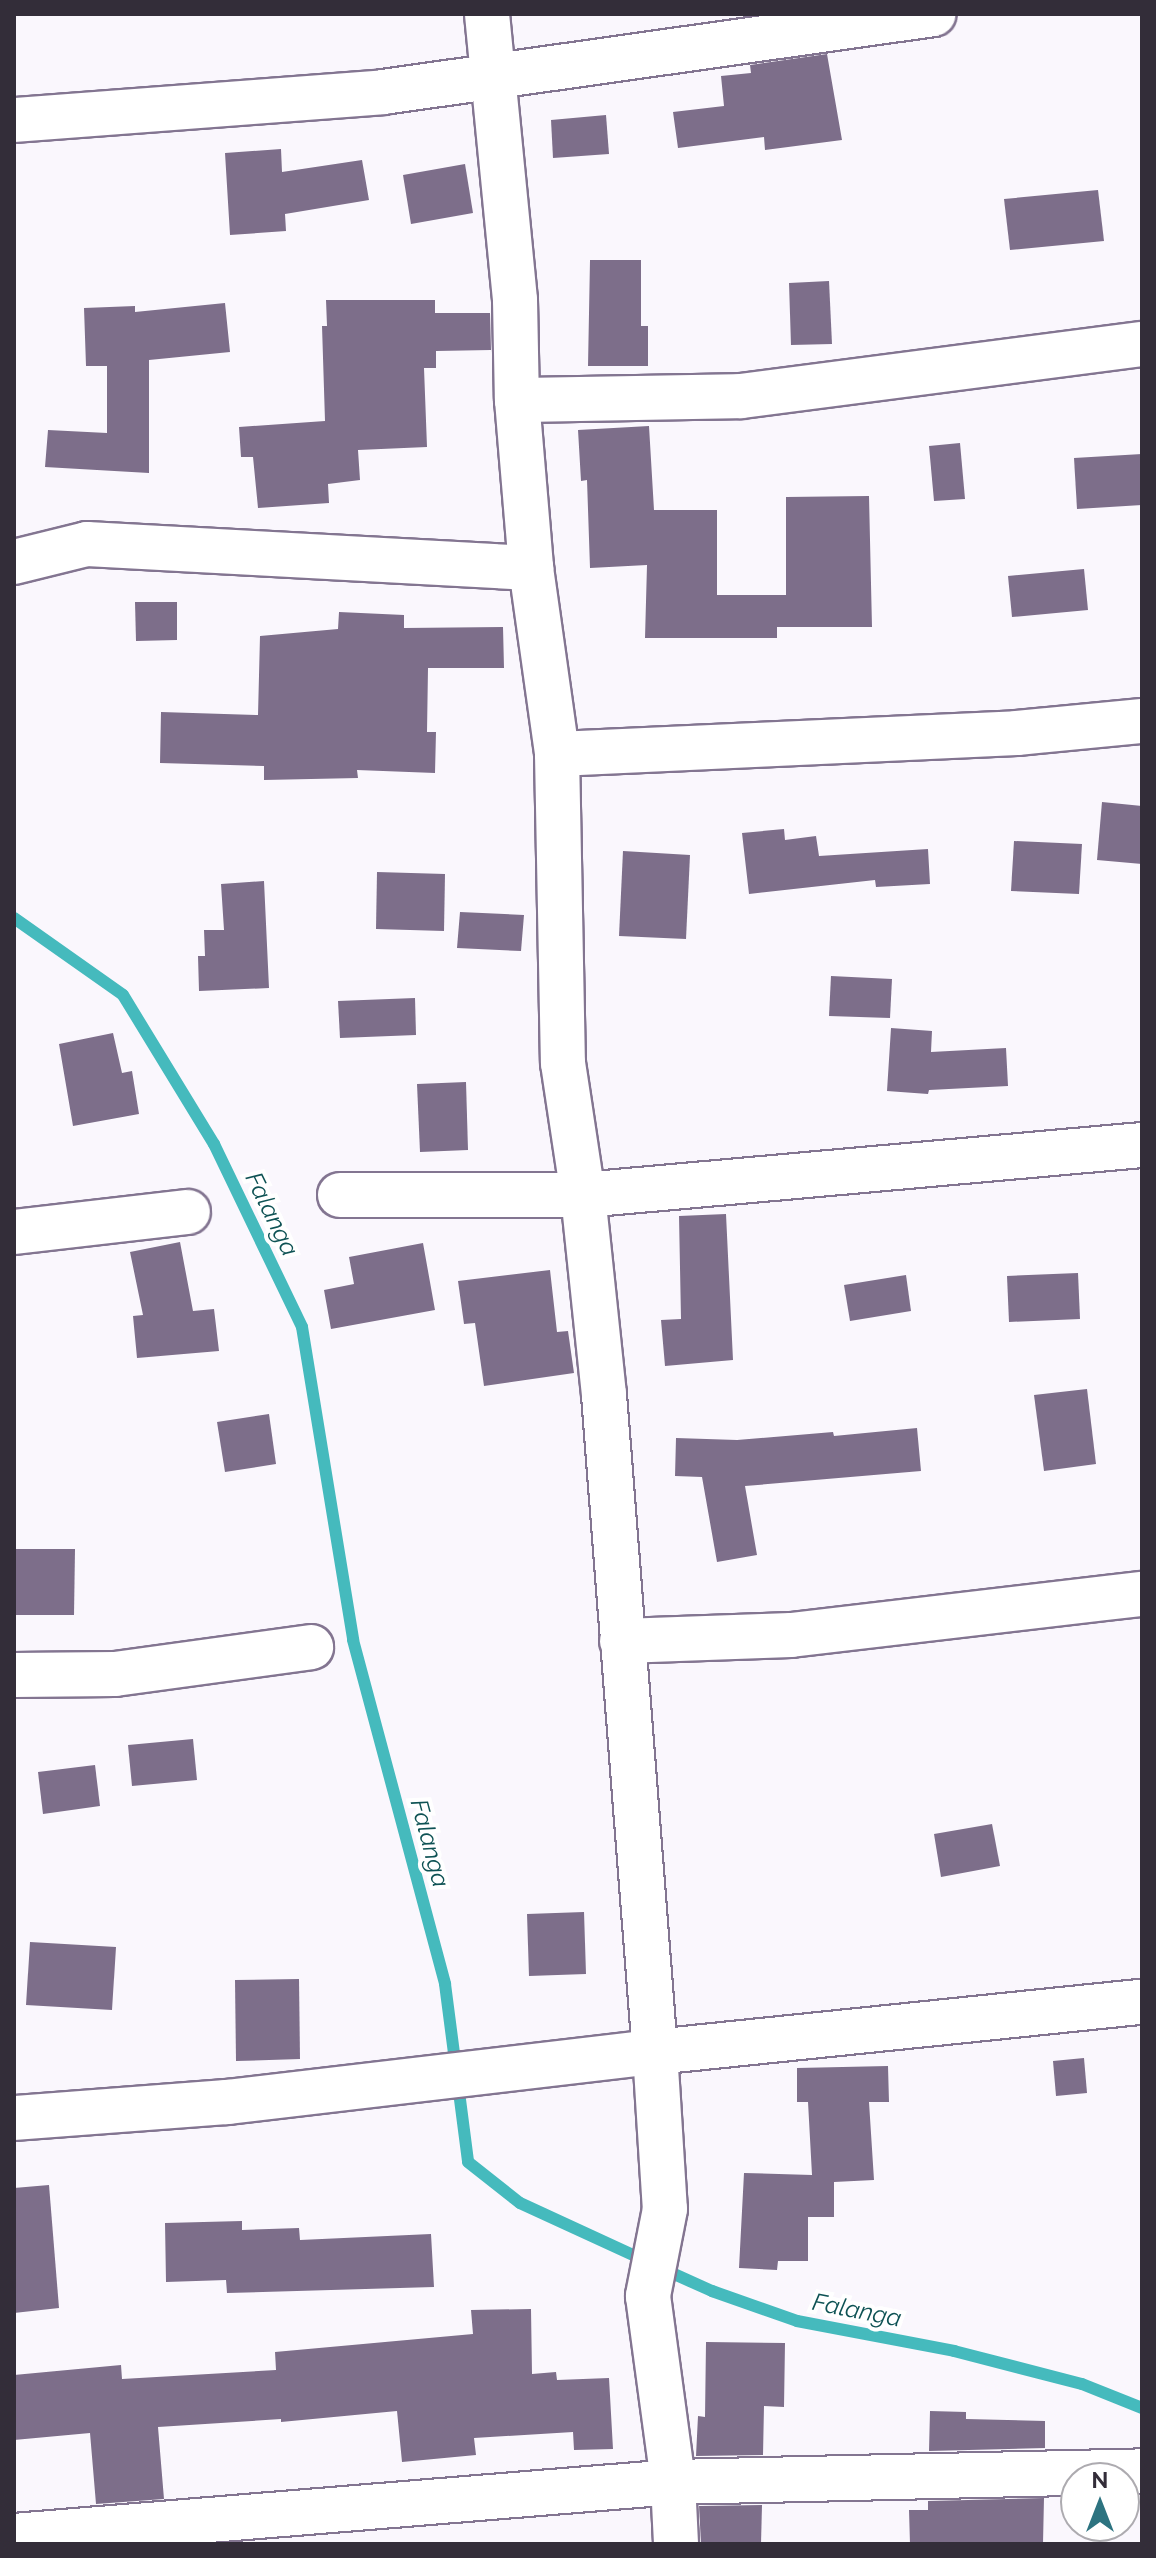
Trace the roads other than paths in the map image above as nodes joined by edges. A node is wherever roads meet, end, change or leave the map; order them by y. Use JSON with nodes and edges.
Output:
{"nodes":[{"id":1,"x":487,"y":14,"type":"edge"},
{"id":2,"x":934,"y":14,"type":"edge"},
{"id":3,"x":492,"y":78,"type":"junction"},
{"id":4,"x":14,"y":120,"type":"edge"},
{"id":5,"x":1142,"y":344,"type":"edge"},
{"id":6,"x":517,"y":400,"type":"junction"},
{"id":7,"x":14,"y":562,"type":"edge"},
{"id":8,"x":531,"y":568,"type":"junction"},
{"id":9,"x":1142,"y":721,"type":"edge"},
{"id":10,"x":557,"y":754,"type":"junction"},
{"id":11,"x":1142,"y":1145,"type":"edge"},
{"id":12,"x":340,"y":1195,"type":"dead end"},
{"id":13,"x":583,"y":1195,"type":"junction"},
{"id":14,"x":188,"y":1212,"type":"dead end"},
{"id":15,"x":14,"y":1232,"type":"edge"},
{"id":16,"x":1142,"y":1594,"type":"edge"},
{"id":17,"x":622,"y":1641,"type":"junction"},
{"id":18,"x":311,"y":1647,"type":"dead end"},
{"id":19,"x":14,"y":1675,"type":"edge"},
{"id":20,"x":1142,"y":2002,"type":"edge"},
{"id":21,"x":655,"y":2052,"type":"junction"},
{"id":22,"x":14,"y":2118,"type":"edge"},
{"id":23,"x":1142,"y":2471,"type":"edge"},
{"id":24,"x":673,"y":2482,"type":"junction"},
{"id":25,"x":14,"y":2536,"type":"edge"},
{"id":26,"x":676,"y":2544,"type":"edge"}],
"edges":[{"from":1,"to":3,"type":"street"},
{"from":2,"to":3,"type":"street"},
{"from":3,"to":4,"type":"street"},
{"from":3,"to":6,"type":"street"},
{"from":5,"to":6,"type":"street"},
{"from":6,"to":8,"type":"street"},
{"from":7,"to":8,"type":"street"},
{"from":8,"to":10,"type":"street"},
{"from":9,"to":10,"type":"street"},
{"from":10,"to":13,"type":"street"},
{"from":11,"to":13,"type":"street"},
{"from":12,"to":13,"type":"street"},
{"from":13,"to":17,"type":"street"},
{"from":14,"to":15,"type":"street"},
{"from":16,"to":17,"type":"street"},
{"from":17,"to":21,"type":"street"},
{"from":18,"to":19,"type":"street"},
{"from":20,"to":21,"type":"street"},
{"from":21,"to":22,"type":"street"},
{"from":21,"to":24,"type":"street"},
{"from":23,"to":24,"type":"street"},
{"from":24,"to":25,"type":"street"},
{"from":24,"to":26,"type":"street"}]}
